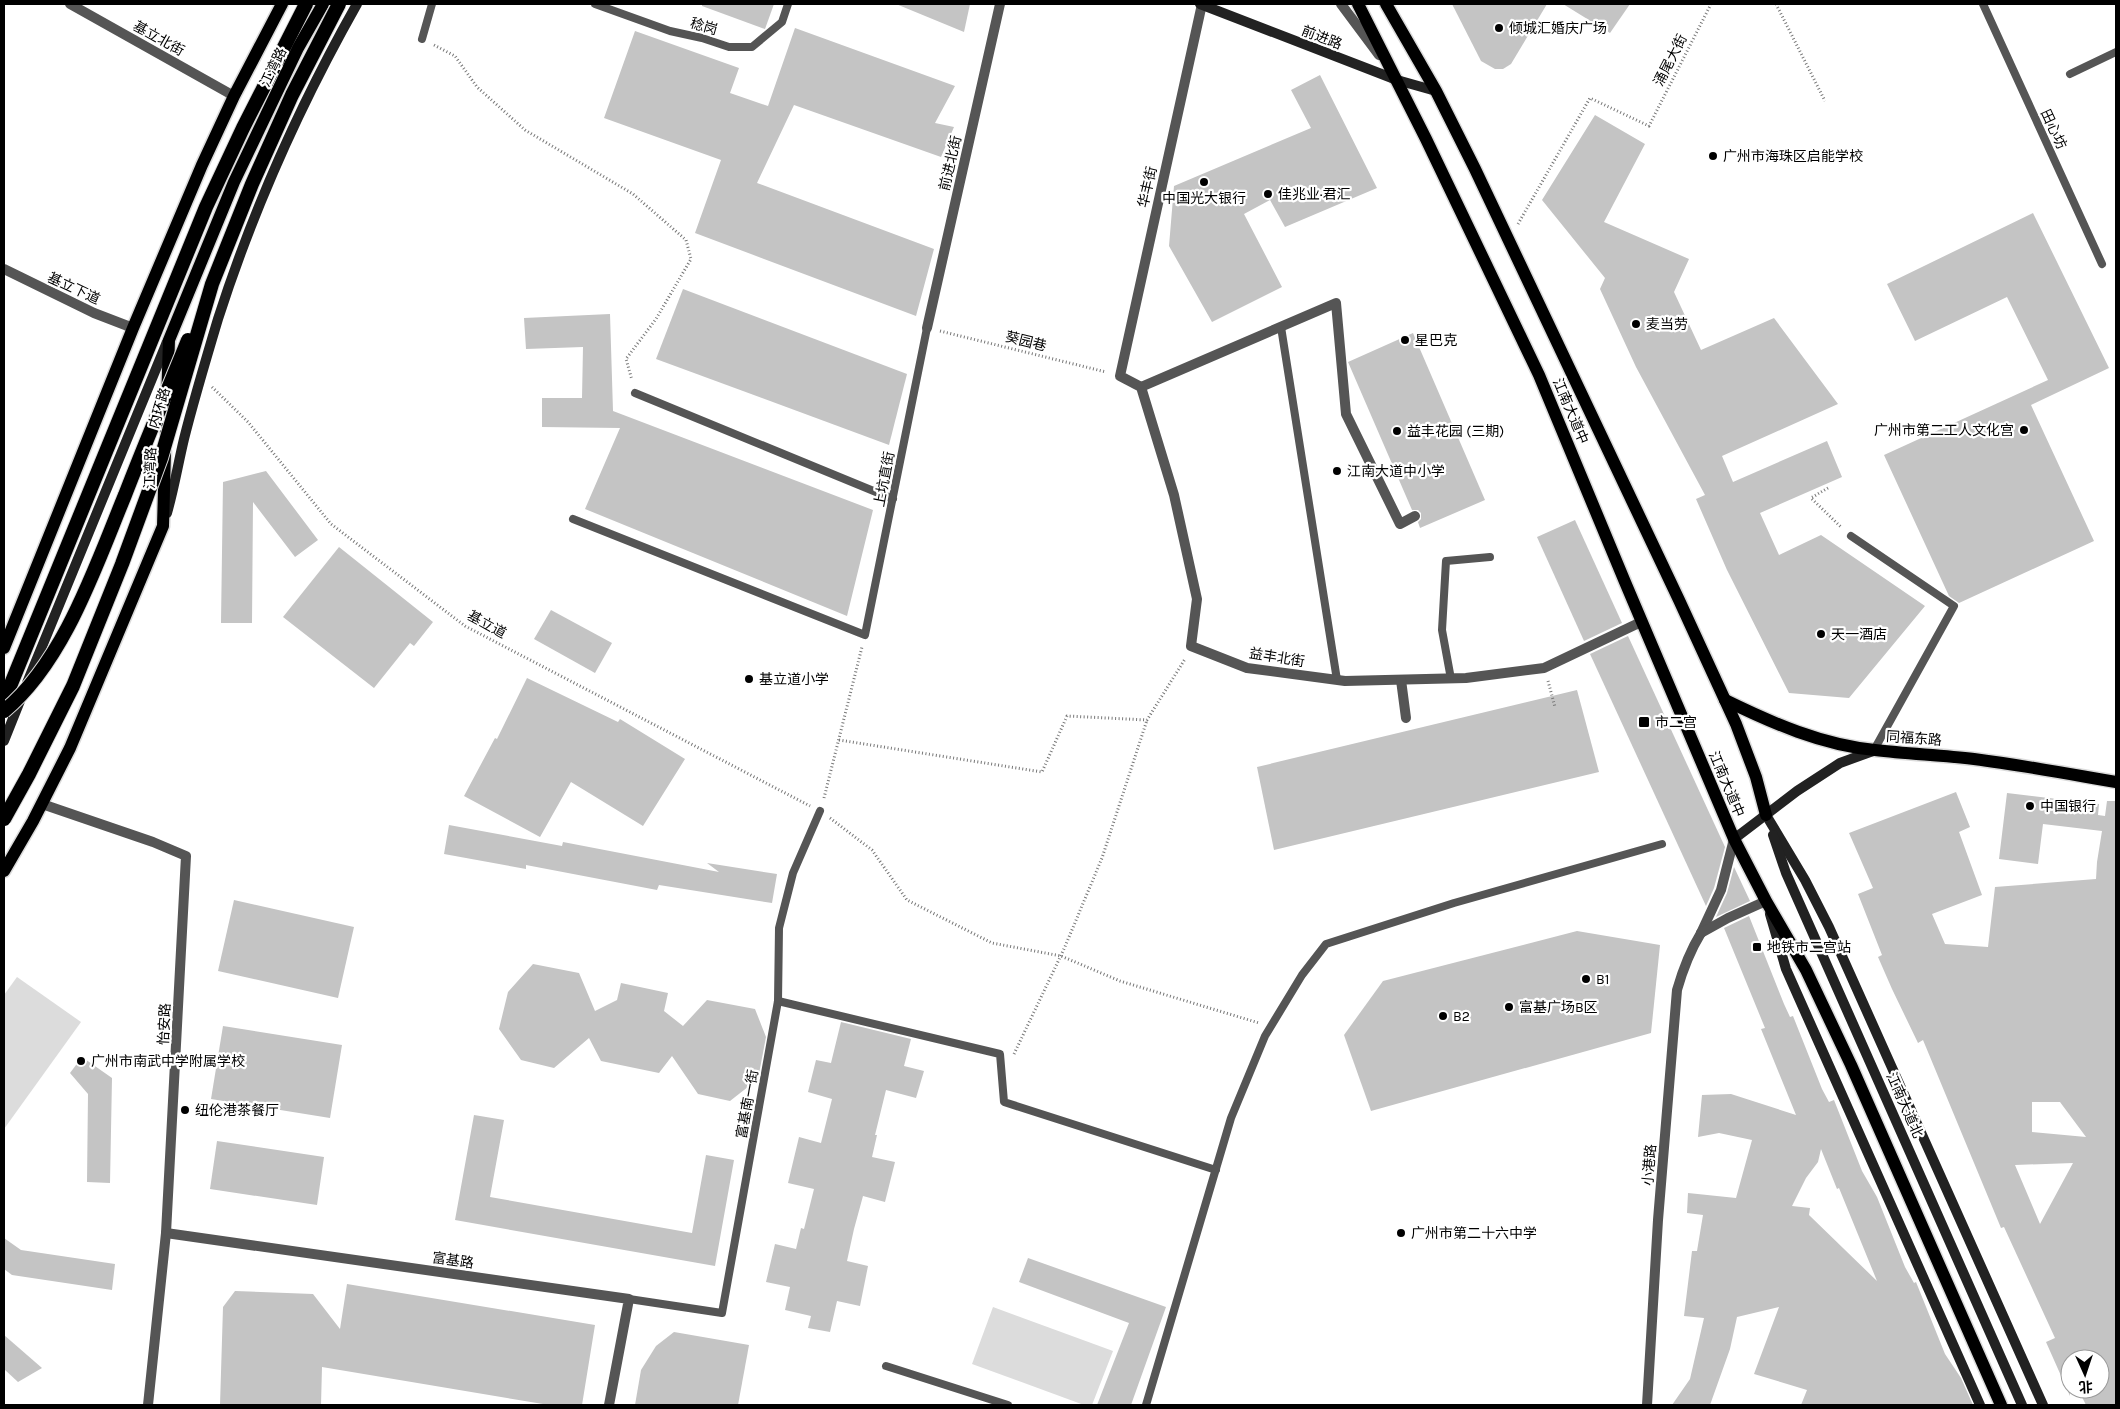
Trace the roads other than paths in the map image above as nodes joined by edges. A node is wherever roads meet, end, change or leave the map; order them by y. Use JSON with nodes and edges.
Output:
{"nodes":[{"id":1,"x":70,"y":4,"type":"edge"},
{"id":2,"x":282,"y":4,"type":"edge"},
{"id":3,"x":306,"y":4,"type":"edge"},
{"id":4,"x":323,"y":4,"type":"edge"},
{"id":5,"x":339,"y":4,"type":"edge"},
{"id":6,"x":357,"y":4,"type":"edge"},
{"id":7,"x":432,"y":4,"type":"edge"},
{"id":8,"x":595,"y":4,"type":"edge"},
{"id":9,"x":788,"y":4,"type":"edge"},
{"id":10,"x":1000,"y":4,"type":"edge"},
{"id":11,"x":1201,"y":4,"type":"edge"},
{"id":12,"x":1341,"y":4,"type":"edge"},
{"id":13,"x":1358,"y":4,"type":"edge"},
{"id":14,"x":1386,"y":4,"type":"edge"},
{"id":15,"x":1983,"y":4,"type":"edge"},
{"id":16,"x":422,"y":39,"type":"road end"},
{"id":17,"x":2116,"y":52,"type":"edge"},
{"id":18,"x":2070,"y":74,"type":"dead end"},
{"id":19,"x":1397,"y":80,"type":"junction"},
{"id":20,"x":1436,"y":91,"type":"junction"},
{"id":21,"x":234,"y":96,"type":"junction"},
{"id":22,"x":2102,"y":264,"type":"dead end"},
{"id":23,"x":4,"y":269,"type":"edge"},
{"id":24,"x":212,"y":284,"type":"junction"},
{"id":25,"x":1281,"y":327,"type":"junction"},
{"id":26,"x":134,"y":328,"type":"junction"},
{"id":27,"x":927,"y":328,"type":"joint"},
{"id":28,"x":168,"y":340,"type":"junction"},
{"id":29,"x":1141,"y":387,"type":"junction"},
{"id":30,"x":635,"y":393,"type":"road end"},
{"id":31,"x":893,"y":499,"type":"junction"},
{"id":32,"x":1415,"y":516,"type":"dead end"},
{"id":33,"x":573,"y":519,"type":"dead end"},
{"id":34,"x":163,"y":526,"type":"junction"},
{"id":35,"x":1851,"y":536,"type":"road end"},
{"id":36,"x":1490,"y":557,"type":"dead end"},
{"id":37,"x":1641,"y":622,"type":"junction"},
{"id":38,"x":4,"y":648,"type":"edge"},
{"id":39,"x":1452,"y":679,"type":"junction"},
{"id":40,"x":1336,"y":680,"type":"junction"},
{"id":41,"x":1401,"y":680,"type":"junction"},
{"id":42,"x":1725,"y":700,"type":"junction"},
{"id":43,"x":4,"y":701,"type":"edge"},
{"id":44,"x":4,"y":710,"type":"edge"},
{"id":45,"x":1406,"y":718,"type":"dead end"},
{"id":46,"x":4,"y":742,"type":"edge"},
{"id":47,"x":1874,"y":750,"type":"junction"},
{"id":48,"x":2116,"y":782,"type":"edge"},
{"id":49,"x":42,"y":804,"type":"junction"},
{"id":50,"x":820,"y":811,"type":"road end"},
{"id":51,"x":1766,"y":815,"type":"junction"},
{"id":52,"x":4,"y":819,"type":"edge"},
{"id":53,"x":1734,"y":839,"type":"junction"},
{"id":54,"x":1662,"y":844,"type":"dead end"},
{"id":55,"x":4,"y":872,"type":"edge"},
{"id":56,"x":1766,"y":901,"type":"junction"},
{"id":57,"x":1701,"y":933,"type":"junction"},
{"id":58,"x":778,"y":1001,"type":"junction"},
{"id":59,"x":1216,"y":1170,"type":"junction"},
{"id":60,"x":166,"y":1233,"type":"junction"},
{"id":61,"x":628,"y":1299,"type":"junction"},
{"id":62,"x":886,"y":1366,"type":"dead end"},
{"id":63,"x":148,"y":1405,"type":"edge"},
{"id":64,"x":609,"y":1405,"type":"edge"},
{"id":65,"x":1008,"y":1405,"type":"edge"},
{"id":66,"x":1146,"y":1405,"type":"edge"},
{"id":67,"x":1647,"y":1405,"type":"edge"},
{"id":68,"x":1980,"y":1405,"type":"edge"},
{"id":69,"x":2001,"y":1405,"type":"edge"},
{"id":70,"x":2022,"y":1405,"type":"edge"},
{"id":71,"x":2043,"y":1405,"type":"edge"}],
"edges":[{"from":1,"to":21,"type":"street","name":"基立北街"},
{"from":2,"to":21,"type":"main road","name":"江湾路"},
{"from":3,"to":43,"type":"highway"},
{"from":4,"to":28,"type":"main road","name":"江湾路"},
{"from":5,"to":24,"type":"highway","name":"内环路","bridge":true},
{"from":6,"to":34,"type":"main road"},
{"from":7,"to":16,"type":"lane"},
{"from":8,"to":9,"type":"lane","name":"稔岗"},
{"from":10,"to":27,"type":"street","name":"前进北街"},
{"from":11,"to":19,"type":"main road","name":"前进路"},
{"from":11,"to":29,"type":"street","name":"华丰街"},
{"from":12,"to":19,"type":"street"},
{"from":13,"to":19,"type":"main road","name":"江南大道中"},
{"from":14,"to":20,"type":"main road","name":"江南大道中"},
{"from":15,"to":22,"type":"lane","name":"田心坊"},
{"from":17,"to":18,"type":"lane"},
{"from":19,"to":20,"type":"main road","name":"前进路"},
{"from":19,"to":37,"type":"main road","name":"江南大道中"},
{"from":20,"to":42,"type":"main road","name":"江南大道中"},
{"from":21,"to":26,"type":"main road","name":"江湾路"},
{"from":23,"to":26,"type":"street","name":"基立下道"},
{"from":24,"to":44,"type":"highway","bridge":true},
{"from":24,"to":52,"type":"highway","name":"内环路","bridge":true},
{"from":25,"to":29,"type":"street"},
{"from":25,"to":32,"type":"street"},
{"from":25,"to":40,"type":"lane"},
{"from":26,"to":38,"type":"main road","name":"江湾路"},
{"from":27,"to":31,"type":"lane","name":"上坑直街"},
{"from":28,"to":34,"type":"main road","name":"江湾路"},
{"from":28,"to":46,"type":"main road"},
{"from":29,"to":40,"type":"street","name":"益丰北街"},
{"from":30,"to":31,"type":"lane"},
{"from":31,"to":33,"type":"lane","name":"上坑直街"},
{"from":34,"to":49,"type":"main road","name":"江湾路"},
{"from":35,"to":47,"type":"lane"},
{"from":36,"to":39,"type":"lane"},
{"from":37,"to":39,"type":"street","name":"益丰北街"},
{"from":37,"to":53,"type":"main road","name":"江南大道中"},
{"from":39,"to":41,"type":"street","name":"益丰北街"},
{"from":40,"to":41,"type":"street","name":"益丰北街"},
{"from":41,"to":45,"type":"street"},
{"from":42,"to":47,"type":"main road"},
{"from":42,"to":51,"type":"main road","name":"江南大道中"},
{"from":47,"to":48,"type":"main road","name":"同福东路"},
{"from":47,"to":51,"type":"main road","name":"同福东路"},
{"from":49,"to":55,"type":"main road","name":"江湾路"},
{"from":49,"to":60,"type":"street","name":"怡安路"},
{"from":50,"to":58,"type":"lane","name":"富基南一街"},
{"from":51,"to":53,"type":"main road","name":"同福东路"},
{"from":51,"to":70,"type":"main road","name":"江南大道北"},
{"from":51,"to":71,"type":"main road"},
{"from":53,"to":56,"type":"main road"},
{"from":53,"to":57,"type":"street","name":"小港路"},
{"from":54,"to":59,"type":"lane"},
{"from":56,"to":57,"type":"street"},
{"from":56,"to":68,"type":"main road"},
{"from":56,"to":69,"type":"main road"},
{"from":57,"to":67,"type":"street","name":"小港路"},
{"from":58,"to":59,"type":"lane"},
{"from":58,"to":61,"type":"lane","name":"富基南一街"},
{"from":59,"to":66,"type":"lane"},
{"from":60,"to":61,"type":"street","name":"富基路"},
{"from":60,"to":63,"type":"street","name":"怡安路"},
{"from":61,"to":64,"type":"street"},
{"from":62,"to":65,"type":"lane"}]}
